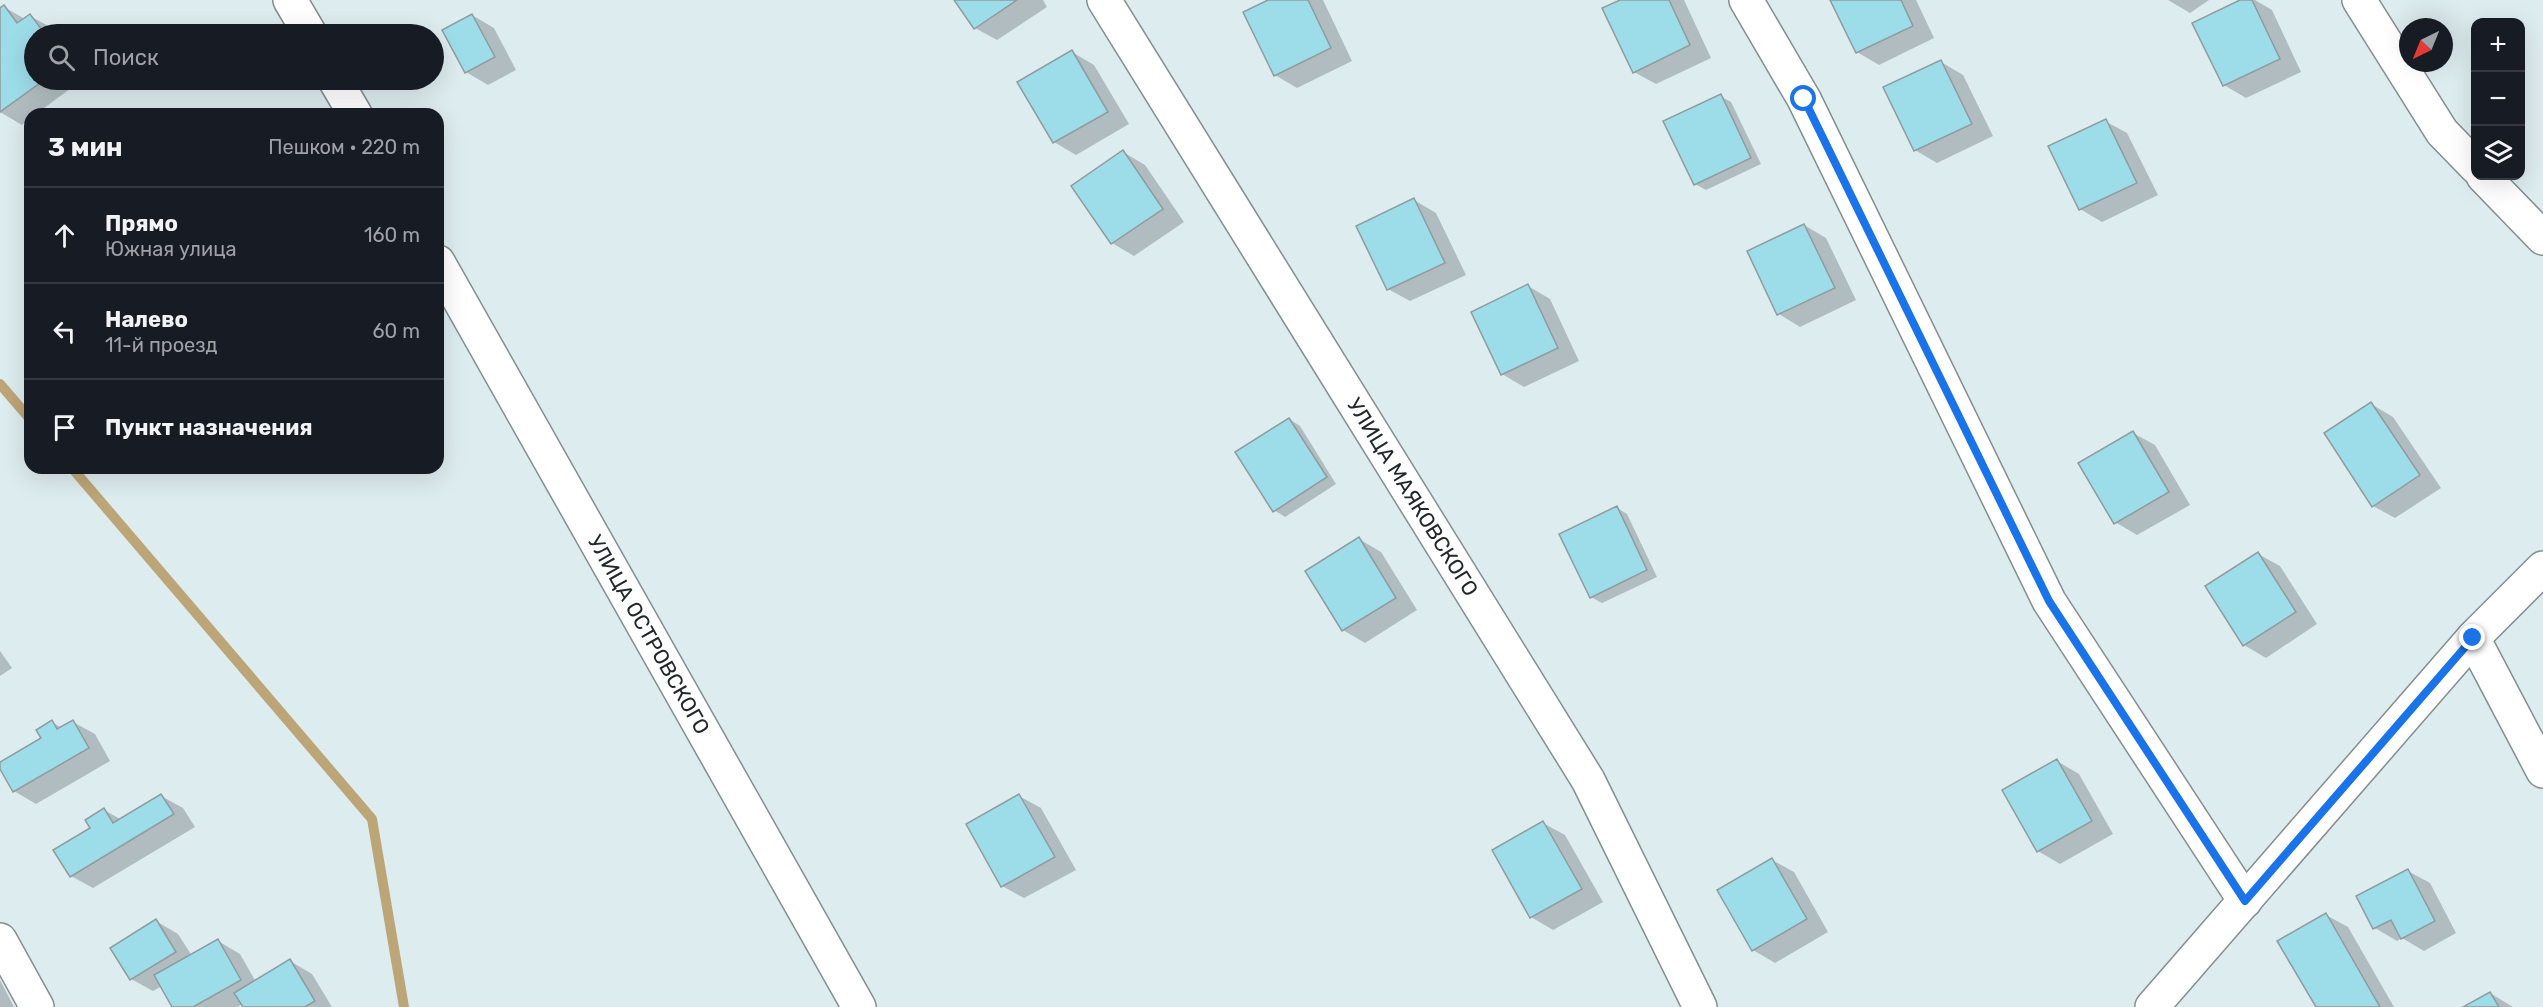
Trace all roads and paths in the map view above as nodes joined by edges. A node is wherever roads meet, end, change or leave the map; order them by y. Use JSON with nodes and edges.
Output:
{"nodes":[{"id":1,"x":290,"y":0,"type":"edge"},
{"id":2,"x":1104,"y":0,"type":"edge"},
{"id":3,"x":1746,"y":0,"type":"edge"},
{"id":4,"x":2359,"y":0,"type":"edge"},
{"id":5,"x":304,"y":24,"type":"edge"},
{"id":6,"x":341,"y":90,"type":"edge"},
{"id":7,"x":351,"y":108,"type":"edge"},
{"id":8,"x":2471,"y":163,"type":"edge"},
{"id":9,"x":2487,"y":180,"type":"edge"},
{"id":10,"x":2543,"y":237,"type":"edge"},
{"id":11,"x":444,"y":273,"type":"edge"},
{"id":12,"x":2543,"y":568,"type":"edge"},
{"id":13,"x":2473,"y":638,"type":"junction"},
{"id":14,"x":2543,"y":771,"type":"edge"},
{"id":15,"x":2245,"y":901,"type":"junction"},
{"id":16,"x":0,"y":940,"type":"edge"},
{"id":17,"x":37,"y":1007,"type":"edge"},
{"id":18,"x":859,"y":1007,"type":"edge"},
{"id":19,"x":1700,"y":1007,"type":"edge"},
{"id":20,"x":2152,"y":1007,"type":"edge"}],
"edges":[{"from":1,"to":5,"type":"street"},
{"from":2,"to":19,"type":"street","name":"УЛИЦА МАЯКОВСКОГО"},
{"from":3,"to":15,"type":"street"},
{"from":4,"to":8,"type":"street"},
{"from":6,"to":7,"type":"street"},
{"from":9,"to":10,"type":"street"},
{"from":11,"to":18,"type":"street","name":"УЛИЦА ОСТРОВСКОГО"},
{"from":12,"to":13,"type":"street"},
{"from":13,"to":14,"type":"street"},
{"from":13,"to":15,"type":"street"},
{"from":15,"to":20,"type":"street"},
{"from":16,"to":17,"type":"street"}]}
